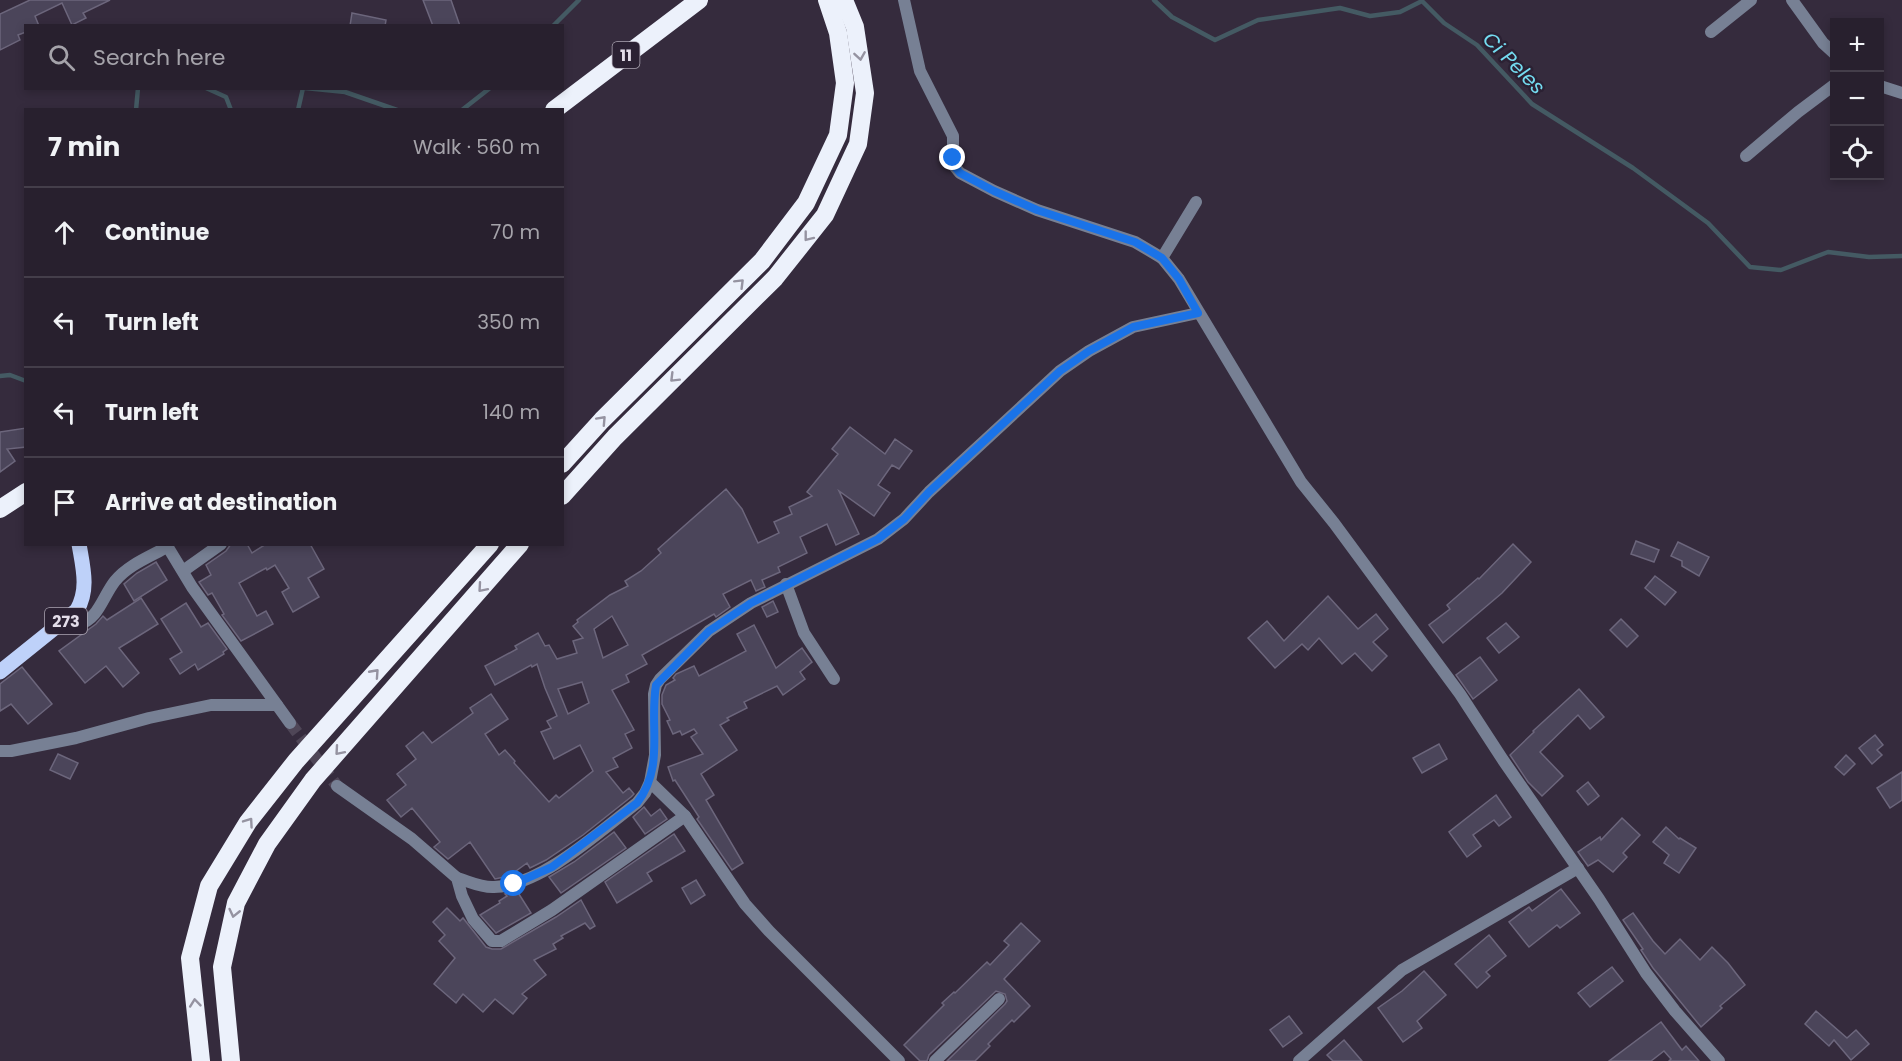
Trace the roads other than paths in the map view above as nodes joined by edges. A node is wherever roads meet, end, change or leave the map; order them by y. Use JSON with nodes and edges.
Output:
{"nodes":[{"id":1,"x":699,"y":0,"type":"edge"},
{"id":2,"x":827,"y":0,"type":"edge"},
{"id":3,"x":844,"y":0,"type":"edge"},
{"id":4,"x":904,"y":0,"type":"edge"},
{"id":5,"x":1751,"y":0,"type":"edge"},
{"id":6,"x":1792,"y":0,"type":"edge"},
{"id":7,"x":1711,"y":32,"type":"dead end"},
{"id":8,"x":1830,"y":49,"type":"edge"},
{"id":9,"x":1884,"y":87,"type":"edge"},
{"id":10,"x":1830,"y":88,"type":"edge"},
{"id":11,"x":1902,"y":93,"type":"edge"},
{"id":12,"x":557,"y":108,"type":"edge"},
{"id":13,"x":1746,"y":156,"type":"dead end"},
{"id":14,"x":1196,"y":202,"type":"dead end"},
{"id":15,"x":1162,"y":258,"type":"junction"},
{"id":16,"x":1198,"y":313,"type":"junction"},
{"id":17,"x":564,"y":462,"type":"edge"},
{"id":18,"x":24,"y":493,"type":"edge"},
{"id":19,"x":564,"y":494,"type":"edge"},
{"id":20,"x":0,"y":509,"type":"edge"},
{"id":21,"x":79,"y":546,"type":"edge"},
{"id":22,"x":166,"y":546,"type":"edge"},
{"id":23,"x":218,"y":546,"type":"edge"},
{"id":24,"x":488,"y":546,"type":"edge"},
{"id":25,"x":518,"y":546,"type":"edge"},
{"id":26,"x":183,"y":571,"type":"junction"},
{"id":27,"x":786,"y":584,"type":"junction"},
{"id":28,"x":70,"y":617,"type":"junction"},
{"id":29,"x":0,"y":672,"type":"edge"},
{"id":30,"x":834,"y":679,"type":"dead end"},
{"id":31,"x":277,"y":705,"type":"junction"},
{"id":32,"x":290,"y":723,"type":"tunnel mouth"},
{"id":33,"x":0,"y":751,"type":"edge"},
{"id":34,"x":650,"y":782,"type":"junction"},
{"id":35,"x":337,"y":786,"type":"tunnel mouth"},
{"id":36,"x":685,"y":816,"type":"junction"},
{"id":37,"x":1578,"y":868,"type":"junction"},
{"id":38,"x":458,"y":878,"type":"junction"},
{"id":39,"x":999,"y":999,"type":"dead end"},
{"id":40,"x":201,"y":1061,"type":"edge"},
{"id":41,"x":231,"y":1061,"type":"edge"},
{"id":42,"x":899,"y":1061,"type":"edge"},
{"id":43,"x":935,"y":1061,"type":"edge"},
{"id":44,"x":1299,"y":1061,"type":"edge"},
{"id":45,"x":1719,"y":1061,"type":"edge"}],
"edges":[{"from":1,"to":12,"type":"highway","number":"11"},
{"from":17,"to":2,"type":"highway","one_way":true},
{"from":3,"to":19,"type":"highway","one_way":true},
{"from":4,"to":15,"type":"street"},
{"from":5,"to":7,"type":"street"},
{"from":6,"to":8,"type":"street"},
{"from":9,"to":11,"type":"street"},
{"from":10,"to":13,"type":"street"},
{"from":14,"to":15,"type":"street"},
{"from":15,"to":16,"type":"street"},
{"from":16,"to":27,"type":"street"},
{"from":16,"to":37,"type":"street"},
{"from":18,"to":20,"type":"highway"},
{"from":21,"to":28,"type":"main road","number":"273"},
{"from":22,"to":26,"type":"street"},
{"from":22,"to":28,"type":"street"},
{"from":23,"to":26,"type":"street"},
{"from":40,"to":24,"type":"highway","one_way":true},
{"from":25,"to":41,"type":"highway","one_way":true},
{"from":26,"to":31,"type":"street"},
{"from":27,"to":30,"type":"street"},
{"from":27,"to":34,"type":"street"},
{"from":28,"to":29,"type":"main road","number":"273"},
{"from":31,"to":32,"type":"street"},
{"from":31,"to":33,"type":"street"},
{"from":34,"to":36,"type":"street"},
{"from":34,"to":38,"type":"street"},
{"from":35,"to":38,"type":"street"},
{"from":36,"to":38,"type":"street"},
{"from":36,"to":42,"type":"street"},
{"from":37,"to":44,"type":"street"},
{"from":37,"to":45,"type":"street"},
{"from":39,"to":43,"type":"street"}]}
